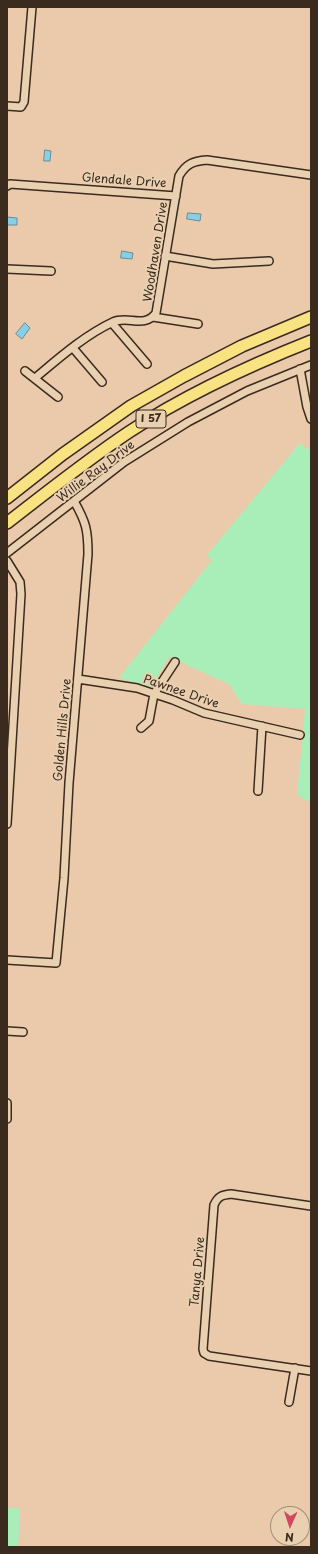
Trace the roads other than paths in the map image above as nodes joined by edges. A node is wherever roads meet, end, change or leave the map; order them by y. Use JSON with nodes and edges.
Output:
{"nodes":[{"id":1,"x":32,"y":7,"type":"edge"},
{"id":2,"x":7,"y":106,"type":"edge"},
{"id":3,"x":311,"y":175,"type":"edge"},
{"id":4,"x":7,"y":186,"type":"edge"},
{"id":5,"x":176,"y":196,"type":"junction"},
{"id":6,"x":165,"y":256,"type":"junction"},
{"id":7,"x":269,"y":261,"type":"dead end"},
{"id":8,"x":7,"y":269,"type":"edge"},
{"id":9,"x":51,"y":271,"type":"dead end"},
{"id":10,"x":153,"y":317,"type":"junction"},
{"id":11,"x":311,"y":317,"type":"edge"},
{"id":12,"x":112,"y":323,"type":"junction"},
{"id":13,"x":198,"y":324,"type":"dead end"},
{"id":14,"x":311,"y":341,"type":"edge"},
{"id":15,"x":73,"y":348,"type":"junction"},
{"id":16,"x":147,"y":364,"type":"dead end"},
{"id":17,"x":311,"y":365,"type":"edge"},
{"id":18,"x":300,"y":369,"type":"junction"},
{"id":19,"x":26,"y":371,"type":"dead end"},
{"id":20,"x":35,"y":378,"type":"junction"},
{"id":21,"x":102,"y":382,"type":"dead end"},
{"id":22,"x":58,"y":397,"type":"dead end"},
{"id":23,"x":311,"y":419,"type":"edge"},
{"id":24,"x":7,"y":498,"type":"edge"},
{"id":25,"x":74,"y":502,"type":"junction"},
{"id":26,"x":7,"y":524,"type":"edge"},
{"id":27,"x":7,"y":553,"type":"edge"},
{"id":28,"x":7,"y":561,"type":"edge"},
{"id":29,"x":175,"y":662,"type":"dead end"},
{"id":30,"x":78,"y":679,"type":"junction"},
{"id":31,"x":154,"y":694,"type":"junction"},
{"id":32,"x":262,"y":726,"type":"junction"},
{"id":33,"x":141,"y":728,"type":"dead end"},
{"id":34,"x":300,"y":735,"type":"dead end"},
{"id":35,"x":258,"y":791,"type":"dead end"},
{"id":36,"x":7,"y":824,"type":"edge"},
{"id":37,"x":7,"y":960,"type":"edge"},
{"id":38,"x":7,"y":1031,"type":"edge"},
{"id":39,"x":23,"y":1032,"type":"dead end"},
{"id":40,"x":8,"y":1103,"type":"edge"},
{"id":41,"x":7,"y":1119,"type":"edge"},
{"id":42,"x":311,"y":1206,"type":"edge"},
{"id":43,"x":296,"y":1368,"type":"junction"},
{"id":44,"x":311,"y":1371,"type":"edge"},
{"id":45,"x":289,"y":1402,"type":"dead end"}],
"edges":[{"from":1,"to":2,"type":"street"},
{"from":3,"to":5,"type":"street","name":"Glendale Drive"},
{"from":4,"to":5,"type":"street","name":"Glendale Drive"},
{"from":5,"to":6,"type":"street","name":"Woodhaven Drive"},
{"from":6,"to":7,"type":"street"},
{"from":6,"to":10,"type":"street","name":"Woodhaven Drive"},
{"from":8,"to":9,"type":"street"},
{"from":10,"to":12,"type":"street","name":"Woodhaven Drive"},
{"from":10,"to":13,"type":"street"},
{"from":11,"to":24,"type":"highway","number":"I 57"},
{"from":12,"to":15,"type":"street","name":"Woodhaven Drive"},
{"from":12,"to":16,"type":"street"},
{"from":14,"to":26,"type":"highway","number":"I 57"},
{"from":15,"to":20,"type":"street","name":"Woodhaven Drive"},
{"from":15,"to":21,"type":"street"},
{"from":17,"to":18,"type":"street","name":"Willie Ray Drive"},
{"from":18,"to":23,"type":"street"},
{"from":18,"to":25,"type":"street","name":"Willie Ray Drive"},
{"from":19,"to":20,"type":"street"},
{"from":20,"to":22,"type":"street"},
{"from":25,"to":27,"type":"street","name":"Willie Ray Drive"},
{"from":25,"to":30,"type":"street","name":"Golden Hills Drive"},
{"from":28,"to":36,"type":"street"},
{"from":29,"to":31,"type":"street"},
{"from":30,"to":31,"type":"street","name":"Pawnee Drive"},
{"from":30,"to":37,"type":"street","name":"Golden Hills Drive"},
{"from":31,"to":32,"type":"street","name":"Pawnee Drive"},
{"from":31,"to":33,"type":"street"},
{"from":32,"to":34,"type":"street","name":"Pawnee Drive"},
{"from":32,"to":35,"type":"street"},
{"from":38,"to":39,"type":"street"},
{"from":40,"to":41,"type":"street"},
{"from":42,"to":43,"type":"street","name":"Tanya Drive"},
{"from":43,"to":44,"type":"street"},
{"from":43,"to":45,"type":"street"}]}
